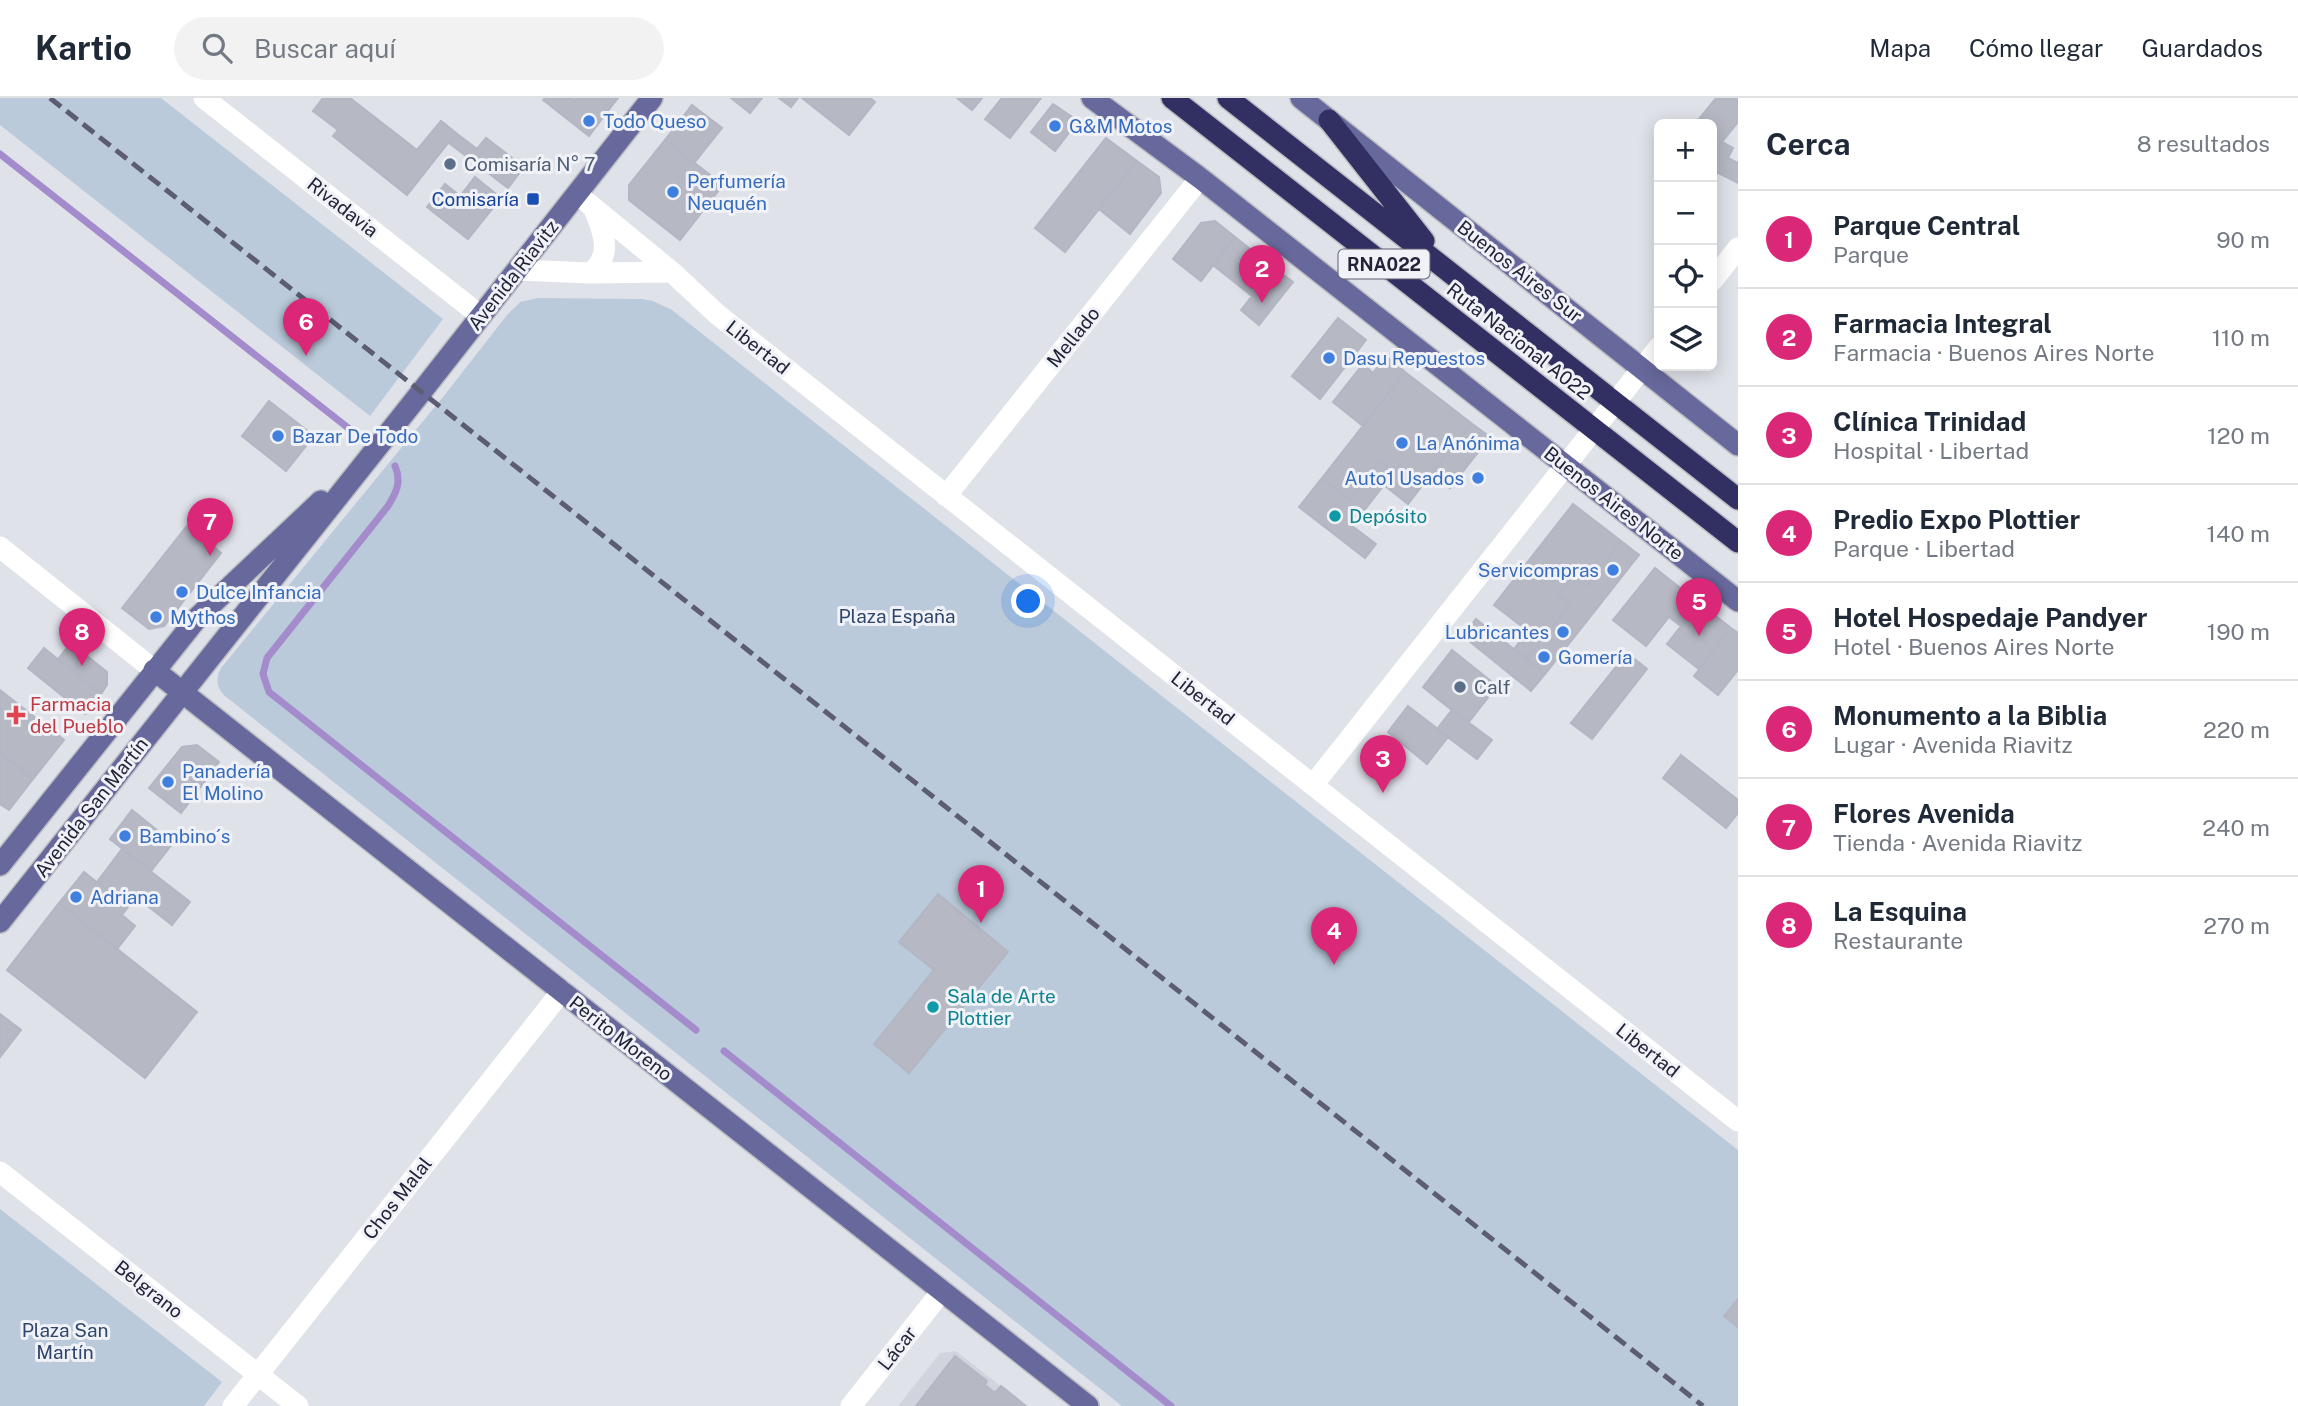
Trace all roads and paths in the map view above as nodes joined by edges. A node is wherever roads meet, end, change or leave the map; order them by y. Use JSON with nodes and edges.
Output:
{"nodes":[{"id":1,"x":204,"y":98,"type":"edge"},
{"id":2,"x":652,"y":98,"type":"edge"},
{"id":3,"x":1092,"y":98,"type":"edge"},
{"id":4,"x":1172,"y":98,"type":"edge"},
{"id":5,"x":1228,"y":98,"type":"edge"},
{"id":6,"x":1301,"y":98,"type":"edge"},
{"id":7,"x":1329,"y":120,"type":"junction"},
{"id":8,"x":1200,"y":178,"type":"junction"},
{"id":9,"x":577,"y":194,"type":"junction"},
{"id":10,"x":594,"y":209,"type":"junction"},
{"id":11,"x":1738,"y":248,"type":"edge"},
{"id":12,"x":1444,"y":267,"type":"junction"},
{"id":13,"x":517,"y":270,"type":"junction"},
{"id":14,"x":672,"y":272,"type":"junction"},
{"id":15,"x":590,"y":273,"type":"junction"},
{"id":16,"x":1717,"y":275,"type":"edge"},
{"id":17,"x":481,"y":316,"type":"junction"},
{"id":18,"x":1654,"y":353,"type":"edge"},
{"id":19,"x":1642,"y":369,"type":"junction"},
{"id":20,"x":1616,"y":403,"type":"junction"},
{"id":21,"x":1595,"y":429,"type":"junction"},
{"id":22,"x":1738,"y":445,"type":"edge"},
{"id":23,"x":374,"y":452,"type":"junction"},
{"id":24,"x":1566,"y":466,"type":"junction"},
{"id":25,"x":946,"y":496,"type":"junction"},
{"id":26,"x":1738,"y":499,"type":"edge"},
{"id":27,"x":1738,"y":542,"type":"edge"},
{"id":28,"x":0,"y":547,"type":"edge"},
{"id":29,"x":1738,"y":601,"type":"edge"},
{"id":30,"x":154,"y":670,"type":"junction"},
{"id":31,"x":182,"y":691,"type":"junction"},
{"id":32,"x":1313,"y":785,"type":"junction"},
{"id":33,"x":0,"y":865,"type":"edge"},
{"id":34,"x":0,"y":922,"type":"edge"},
{"id":35,"x":562,"y":991,"type":"junction"},
{"id":36,"x":1738,"y":1121,"type":"edge"},
{"id":37,"x":0,"y":1172,"type":"edge"},
{"id":38,"x":942,"y":1291,"type":"junction"},
{"id":39,"x":258,"y":1375,"type":"junction"},
{"id":40,"x":233,"y":1406,"type":"edge"},
{"id":41,"x":298,"y":1406,"type":"edge"},
{"id":42,"x":851,"y":1406,"type":"edge"},
{"id":43,"x":1088,"y":1406,"type":"edge"}],
"edges":[{"from":1,"to":17,"type":"street","name":"Rivadavia"},
{"from":2,"to":9,"type":"main road","name":"Avenida Riavitz"},
{"from":3,"to":8,"type":"main road","name":"Buenos Aires Norte"},
{"from":4,"to":21,"type":"highway","name":"Ruta Nacional A022","number":"RNA022"},
{"from":5,"to":12,"type":"highway","name":"Ruta Nacional A022","number":"RNA022"},
{"from":6,"to":7,"type":"main road","name":"Buenos Aires Sur"},
{"from":7,"to":12,"type":"highway"},
{"from":7,"to":19,"type":"main road","name":"Buenos Aires Sur"},
{"from":8,"to":24,"type":"main road","name":"Buenos Aires Norte"},
{"from":8,"to":25,"type":"street","name":"Mellado"},
{"from":9,"to":10,"type":"street","name":"Libertad"},
{"from":9,"to":13,"type":"main road","name":"Avenida Riavitz"},
{"from":10,"to":14,"type":"street","name":"Libertad"},
{"from":10,"to":15,"type":"street"},
{"from":11,"to":16,"type":"street"},
{"from":12,"to":20,"type":"highway","name":"Ruta Nacional A022","number":"RNA022"},
{"from":13,"to":15,"type":"street"},
{"from":13,"to":17,"type":"main road","name":"Avenida Riavitz"},
{"from":14,"to":15,"type":"street"},
{"from":14,"to":25,"type":"street","name":"Libertad"},
{"from":17,"to":23,"type":"main road","name":"Avenida Riavitz"},
{"from":18,"to":19,"type":"street"},
{"from":19,"to":20,"type":"street"},
{"from":19,"to":22,"type":"main road","name":"Buenos Aires Sur"},
{"from":20,"to":21,"type":"street"},
{"from":20,"to":26,"type":"highway","name":"Ruta Nacional A022","number":"RNA022"},
{"from":21,"to":24,"type":"street"},
{"from":21,"to":27,"type":"highway","name":"Ruta Nacional A022","number":"RNA022"},
{"from":23,"to":30,"type":"main road","name":"Avenida Riavitz"},
{"from":23,"to":31,"type":"main road","name":"Avenida Riavitz"},
{"from":24,"to":29,"type":"main road","name":"Buenos Aires Norte"},
{"from":24,"to":32,"type":"street"},
{"from":25,"to":32,"type":"street","name":"Libertad"},
{"from":28,"to":30,"type":"street"},
{"from":30,"to":31,"type":"main road","name":"Perito Moreno"},
{"from":30,"to":33,"type":"main road","name":"Avenida San Martín"},
{"from":31,"to":34,"type":"main road","name":"Avenida San Martín"},
{"from":31,"to":35,"type":"main road","name":"Perito Moreno"},
{"from":32,"to":36,"type":"street","name":"Libertad"},
{"from":35,"to":38,"type":"main road","name":"Perito Moreno"},
{"from":35,"to":39,"type":"street","name":"Chos Malal"},
{"from":37,"to":39,"type":"street","name":"Belgrano"},
{"from":38,"to":42,"type":"street","name":"Lácar"},
{"from":38,"to":43,"type":"main road","name":"Perito Moreno"},
{"from":39,"to":40,"type":"street","name":"Chos Malal"},
{"from":39,"to":41,"type":"street","name":"Belgrano"}]}
